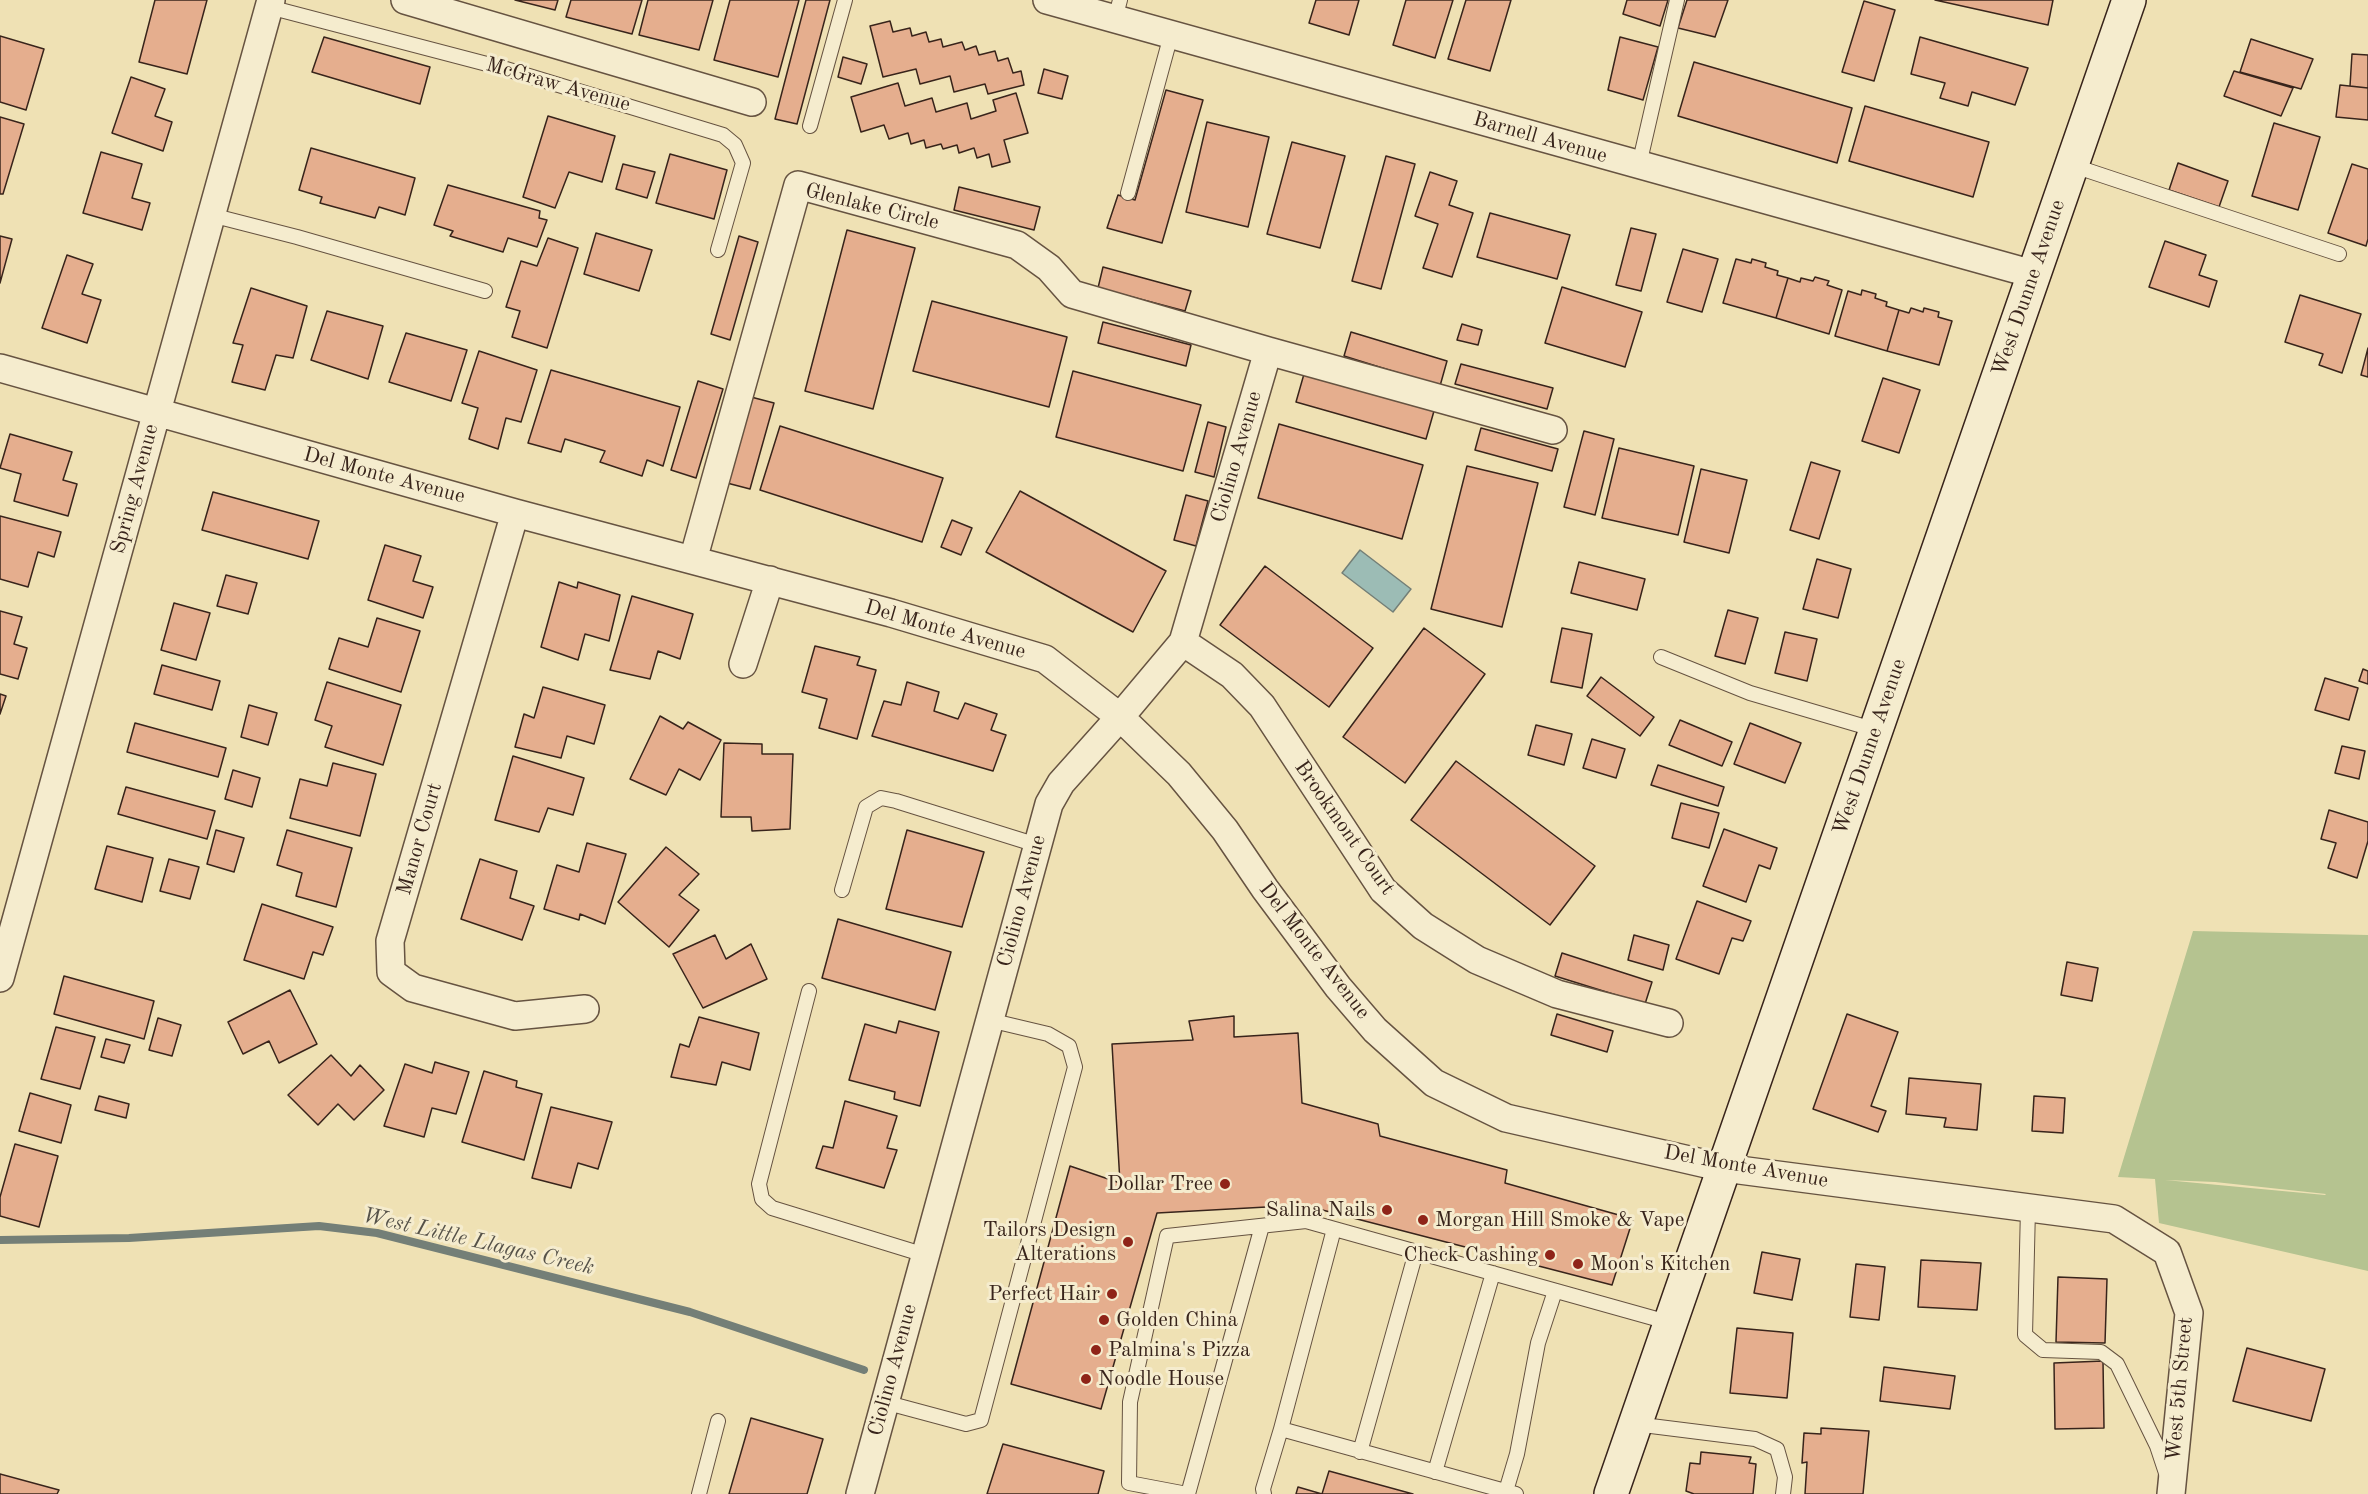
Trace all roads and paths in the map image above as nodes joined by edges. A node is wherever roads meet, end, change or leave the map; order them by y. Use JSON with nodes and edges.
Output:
{"nodes":[{"id":1,"x":405,"y":0,"type":"edge"},
{"id":2,"x":845,"y":0,"type":"edge"},
{"id":3,"x":1047,"y":0,"type":"edge"},
{"id":4,"x":1677,"y":0,"type":"edge"},
{"id":5,"x":2129,"y":0,"type":"edge"},
{"id":6,"x":270,"y":3,"type":"edge"},
{"id":7,"x":1117,"y":9,"type":"edge"},
{"id":8,"x":1171,"y":35,"type":"junction"},
{"id":9,"x":752,"y":102,"type":"dead end"},
{"id":10,"x":810,"y":126,"type":"dead end"},
{"id":11,"x":1639,"y":165,"type":"junction"},
{"id":12,"x":2071,"y":165,"type":"junction"},
{"id":13,"x":1128,"y":194,"type":"dead end"},
{"id":14,"x":211,"y":215,"type":"junction"},
{"id":15,"x":718,"y":250,"type":"dead end"},
{"id":16,"x":2338,"y":254,"type":"dead end"},
{"id":17,"x":2033,"y":274,"type":"junction"},
{"id":18,"x":485,"y":291,"type":"dead end"},
{"id":19,"x":1268,"y":351,"type":"junction"},
{"id":20,"x":0,"y":368,"type":"edge"},
{"id":21,"x":155,"y":413,"type":"junction"},
{"id":22,"x":1553,"y":430,"type":"dead end"},
{"id":23,"x":515,"y":513,"type":"junction"},
{"id":24,"x":693,"y":560,"type":"junction"},
{"id":25,"x":770,"y":580,"type":"junction"},
{"id":26,"x":1183,"y":642,"type":"junction"},
{"id":27,"x":1661,"y":657,"type":"dead end"},
{"id":28,"x":743,"y":664,"type":"dead end"},
{"id":29,"x":1120,"y":717,"type":"junction"},
{"id":30,"x":1876,"y":729,"type":"junction"},
{"id":31,"x":1037,"y":845,"type":"junction"},
{"id":32,"x":842,"y":890,"type":"dead end"},
{"id":33,"x":0,"y":978,"type":"edge"},
{"id":34,"x":809,"y":991,"type":"dead end"},
{"id":35,"x":585,"y":1009,"type":"dead end"},
{"id":36,"x":989,"y":1020,"type":"junction"},
{"id":37,"x":1669,"y":1023,"type":"dead end"},
{"id":38,"x":1724,"y":1168,"type":"junction"},
{"id":39,"x":2028,"y":1208,"type":"junction"},
{"id":40,"x":1262,"y":1226,"type":"junction"},
{"id":41,"x":1334,"y":1229,"type":"junction"},
{"id":42,"x":1416,"y":1252,"type":"junction"},
{"id":43,"x":2167,"y":1252,"type":"joint"},
{"id":44,"x":925,"y":1255,"type":"junction"},
{"id":45,"x":1493,"y":1273,"type":"junction"},
{"id":46,"x":1555,"y":1290,"type":"junction"},
{"id":47,"x":1671,"y":1323,"type":"junction"},
{"id":48,"x":884,"y":1402,"type":"junction"},
{"id":49,"x":718,"y":1421,"type":"dead end"},
{"id":50,"x":1635,"y":1424,"type":"junction"},
{"id":51,"x":1281,"y":1429,"type":"junction"},
{"id":52,"x":1360,"y":1452,"type":"junction"},
{"id":53,"x":1435,"y":1472,"type":"junction"},
{"id":54,"x":1127,"y":1489,"type":"edge"},
{"id":55,"x":2171,"y":1491,"type":"edge"},
{"id":56,"x":1511,"y":1493,"type":"edge"},
{"id":57,"x":699,"y":1494,"type":"edge"},
{"id":58,"x":860,"y":1494,"type":"edge"},
{"id":59,"x":1188,"y":1494,"type":"edge"},
{"id":60,"x":1264,"y":1494,"type":"edge"},
{"id":61,"x":1611,"y":1494,"type":"edge"},
{"id":62,"x":1783,"y":1494,"type":"edge"}],
"edges":[{"from":1,"to":9,"type":"street","name":"McGraw Avenue"},
{"from":2,"to":10,"type":"lane"},
{"from":3,"to":7,"type":"street","name":"Barnell Avenue"},
{"from":4,"to":11,"type":"lane"},
{"from":5,"to":12,"type":"main road","name":"West Dunne Avenue"},
{"from":6,"to":14,"type":"street","name":"Spring Avenue"},
{"from":6,"to":15,"type":"lane","name":"McGraw Avenue"},
{"from":7,"to":8,"type":"street","name":"Barnell Avenue"},
{"from":8,"to":11,"type":"street","name":"Barnell Avenue"},
{"from":8,"to":13,"type":"lane"},
{"from":11,"to":17,"type":"street","name":"Barnell Avenue"},
{"from":12,"to":16,"type":"lane"},
{"from":12,"to":17,"type":"main road","name":"West Dunne Avenue"},
{"from":14,"to":18,"type":"lane"},
{"from":14,"to":21,"type":"street","name":"Spring Avenue"},
{"from":17,"to":30,"type":"main road","name":"West Dunne Avenue"},
{"from":19,"to":22,"type":"street"},
{"from":19,"to":24,"type":"street","name":"Glenlake Circle"},
{"from":19,"to":26,"type":"street","name":"Ciolino Avenue"},
{"from":20,"to":21,"type":"street","name":"Del Monte Avenue"},
{"from":21,"to":23,"type":"street","name":"Del Monte Avenue"},
{"from":21,"to":33,"type":"street","name":"Spring Avenue"},
{"from":23,"to":24,"type":"street","name":"Del Monte Avenue"},
{"from":23,"to":35,"type":"street","name":"Manor Court"},
{"from":24,"to":25,"type":"street","name":"Del Monte Avenue"},
{"from":25,"to":28,"type":"street"},
{"from":25,"to":29,"type":"street","name":"Del Monte Avenue"},
{"from":26,"to":29,"type":"street","name":"Ciolino Avenue"},
{"from":26,"to":37,"type":"street","name":"Brookmont Court"},
{"from":27,"to":30,"type":"lane"},
{"from":29,"to":31,"type":"street","name":"Ciolino Avenue"},
{"from":29,"to":38,"type":"street","name":"Del Monte Avenue"},
{"from":30,"to":38,"type":"main road","name":"West Dunne Avenue"},
{"from":31,"to":32,"type":"lane"},
{"from":31,"to":36,"type":"street","name":"Ciolino Avenue"},
{"from":34,"to":44,"type":"lane"},
{"from":36,"to":44,"type":"street","name":"Ciolino Avenue"},
{"from":36,"to":48,"type":"lane"},
{"from":38,"to":39,"type":"street","name":"Del Monte Avenue"},
{"from":38,"to":47,"type":"main road","name":"West Dunne Avenue"},
{"from":39,"to":43,"type":"street","name":"Del Monte Avenue"},
{"from":39,"to":55,"type":"lane"},
{"from":40,"to":41,"type":"lane"},
{"from":40,"to":54,"type":"lane"},
{"from":40,"to":59,"type":"lane"},
{"from":41,"to":42,"type":"lane"},
{"from":41,"to":51,"type":"lane"},
{"from":42,"to":45,"type":"lane"},
{"from":42,"to":52,"type":"lane"},
{"from":43,"to":55,"type":"street","name":"West 5th Street"},
{"from":44,"to":48,"type":"street","name":"Ciolino Avenue"},
{"from":45,"to":46,"type":"lane"},
{"from":45,"to":53,"type":"lane"},
{"from":46,"to":47,"type":"lane"},
{"from":46,"to":56,"type":"lane"},
{"from":47,"to":50,"type":"main road","name":"West Dunne Avenue"},
{"from":48,"to":58,"type":"street","name":"Ciolino Avenue"},
{"from":49,"to":57,"type":"lane"},
{"from":50,"to":61,"type":"main road","name":"West Dunne Avenue"},
{"from":50,"to":62,"type":"lane"},
{"from":51,"to":52,"type":"lane"},
{"from":51,"to":60,"type":"lane"},
{"from":52,"to":53,"type":"lane"},
{"from":53,"to":56,"type":"lane"},
{"from":54,"to":59,"type":"lane"}]}
